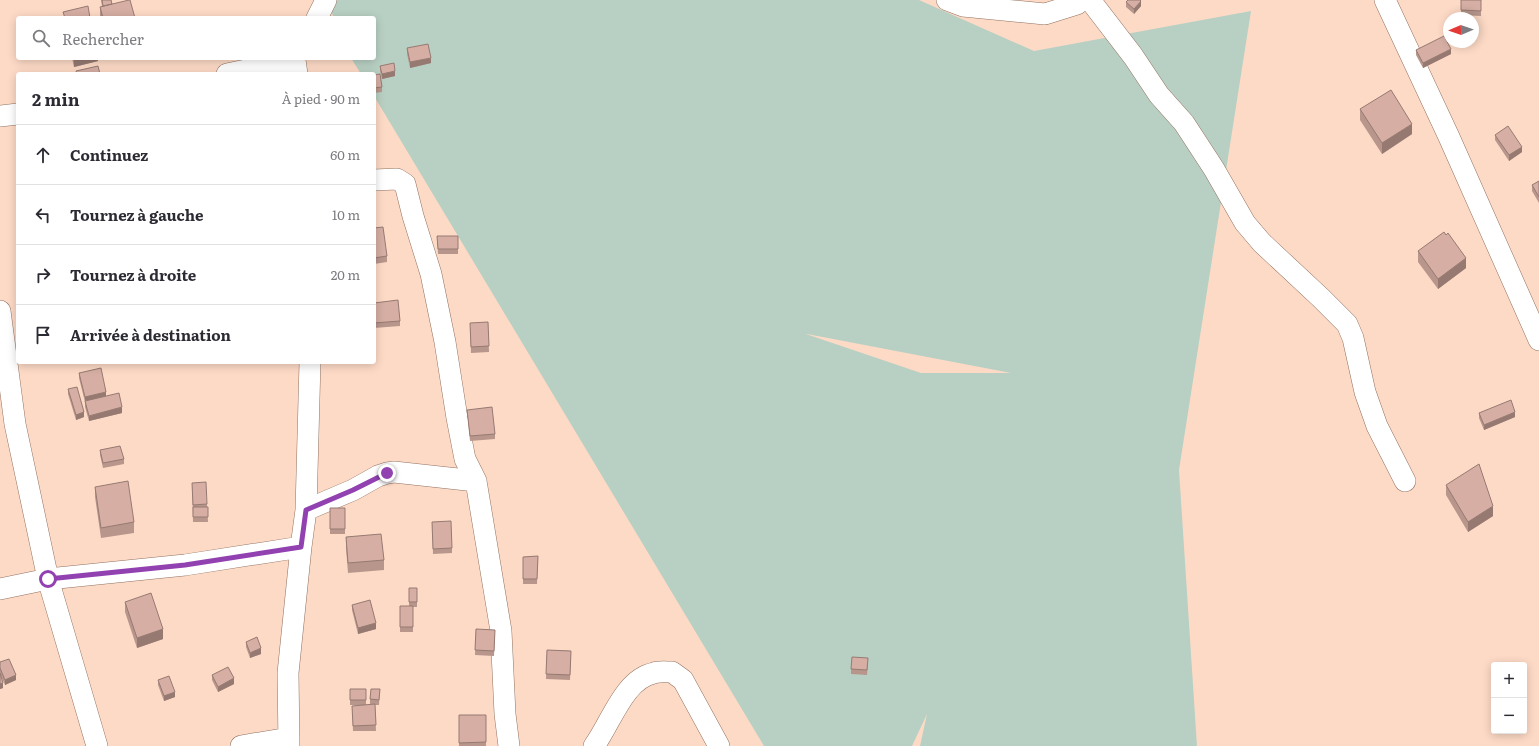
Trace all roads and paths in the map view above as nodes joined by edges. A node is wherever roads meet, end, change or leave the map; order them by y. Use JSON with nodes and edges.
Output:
{"nodes":[{"id":1,"x":326,"y":0,"type":"edge"},
{"id":2,"x":1081,"y":0,"type":"edge"},
{"id":3,"x":1090,"y":0,"type":"edge"},
{"id":4,"x":1385,"y":0,"type":"edge"},
{"id":5,"x":958,"y":2,"type":"edge"},
{"id":6,"x":318,"y":16,"type":"edge"},
{"id":7,"x":296,"y":64,"type":"edge"},
{"id":8,"x":241,"y":72,"type":"edge"},
{"id":9,"x":16,"y":114,"type":"edge"},
{"id":10,"x":0,"y":116,"type":"edge"},
{"id":11,"x":376,"y":180,"type":"edge"},
{"id":12,"x":0,"y":311,"type":"edge"},
{"id":13,"x":1539,"y":340,"type":"edge"},
{"id":14,"x":310,"y":364,"type":"edge"},
{"id":15,"x":476,"y":481,"type":"junction"},
{"id":16,"x":1405,"y":481,"type":"dead end"},
{"id":17,"x":306,"y":510,"type":"junction"},
{"id":18,"x":301,"y":547,"type":"junction"},
{"id":19,"x":48,"y":579,"type":"junction"},
{"id":20,"x":0,"y":589,"type":"edge"},
{"id":21,"x":289,"y":742,"type":"edge"},
{"id":22,"x":97,"y":746,"type":"edge"},
{"id":23,"x":241,"y":746,"type":"edge"},
{"id":24,"x":509,"y":746,"type":"edge"},
{"id":25,"x":594,"y":746,"type":"edge"},
{"id":26,"x":719,"y":746,"type":"edge"}],
"edges":[{"from":1,"to":6,"type":"street"},
{"from":2,"to":5,"type":"street"},
{"from":3,"to":16,"type":"street"},
{"from":4,"to":13,"type":"street"},
{"from":7,"to":8,"type":"street"},
{"from":9,"to":10,"type":"street"},
{"from":11,"to":15,"type":"street"},
{"from":12,"to":19,"type":"street"},
{"from":14,"to":17,"type":"street"},
{"from":15,"to":17,"type":"street"},
{"from":15,"to":24,"type":"street"},
{"from":17,"to":18,"type":"street"},
{"from":18,"to":19,"type":"street"},
{"from":18,"to":21,"type":"street"},
{"from":19,"to":20,"type":"street"},
{"from":19,"to":22,"type":"street"},
{"from":21,"to":23,"type":"street"},
{"from":25,"to":26,"type":"street"}]}
